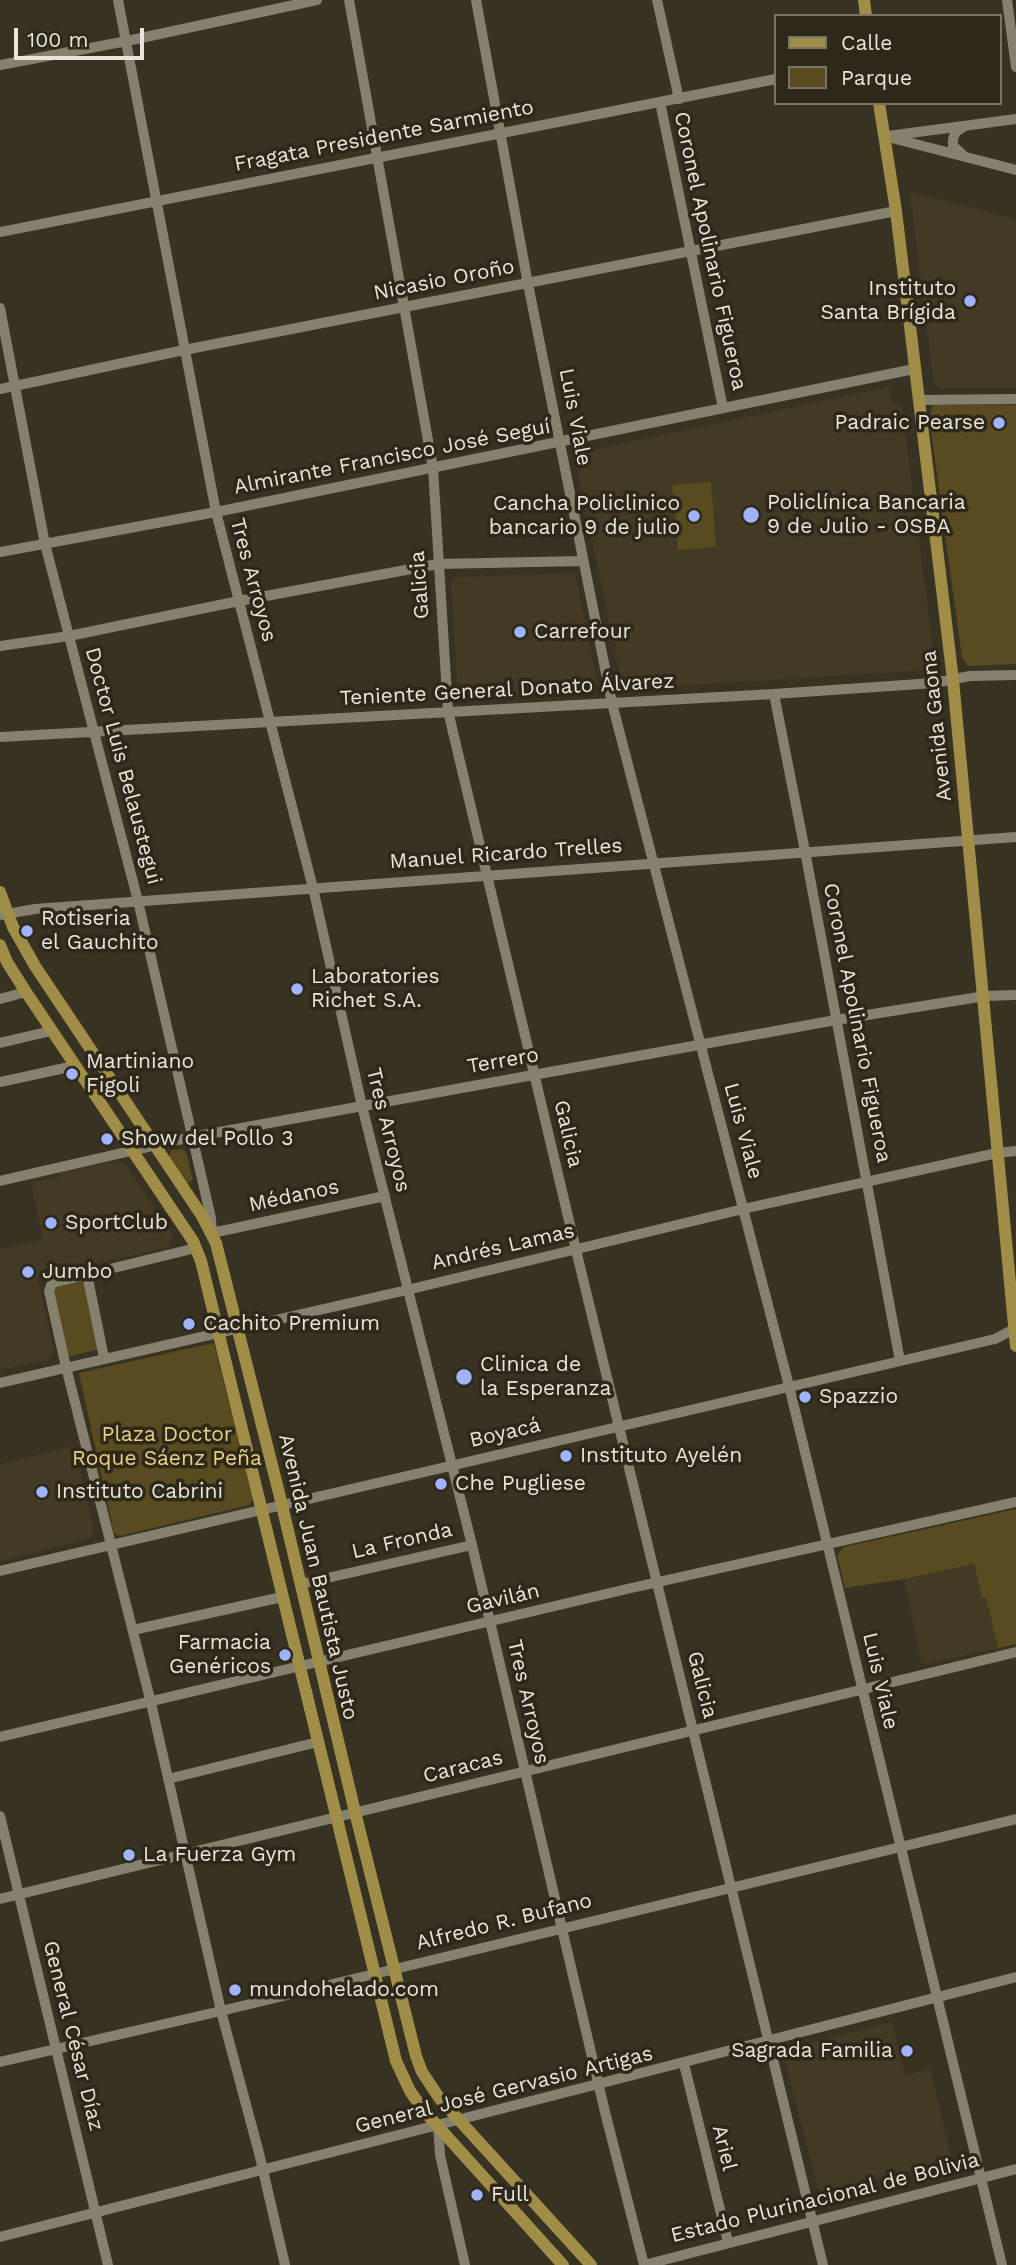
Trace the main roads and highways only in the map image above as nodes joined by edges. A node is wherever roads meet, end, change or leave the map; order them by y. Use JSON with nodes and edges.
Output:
{"nodes":[{"id":1,"x":879,"y":105,"type":"edge"},
{"id":2,"x":0,"y":892,"type":"edge"},
{"id":3,"x":4,"y":914,"type":"edge"},
{"id":4,"x":0,"y":945,"type":"edge"},
{"id":5,"x":1015,"y":1329,"type":"edge"},
{"id":6,"x":1016,"y":1346,"type":"edge"},
{"id":7,"x":563,"y":2265,"type":"edge"},
{"id":8,"x":591,"y":2265,"type":"edge"}],
"edges":[{"from":1,"to":5,"type":"main road","name":"Avenida Gaona"},
{"from":2,"to":3,"type":"main road","name":"Avenida Juan Bautista Justo"},
{"from":3,"to":8,"type":"main road","name":"Avenida Juan Bautista Justo"},
{"from":4,"to":7,"type":"main road","name":"Avenida Juan Bautista Justo"},
{"from":5,"to":6,"type":"main road","name":"Avenida Gaona"}]}
